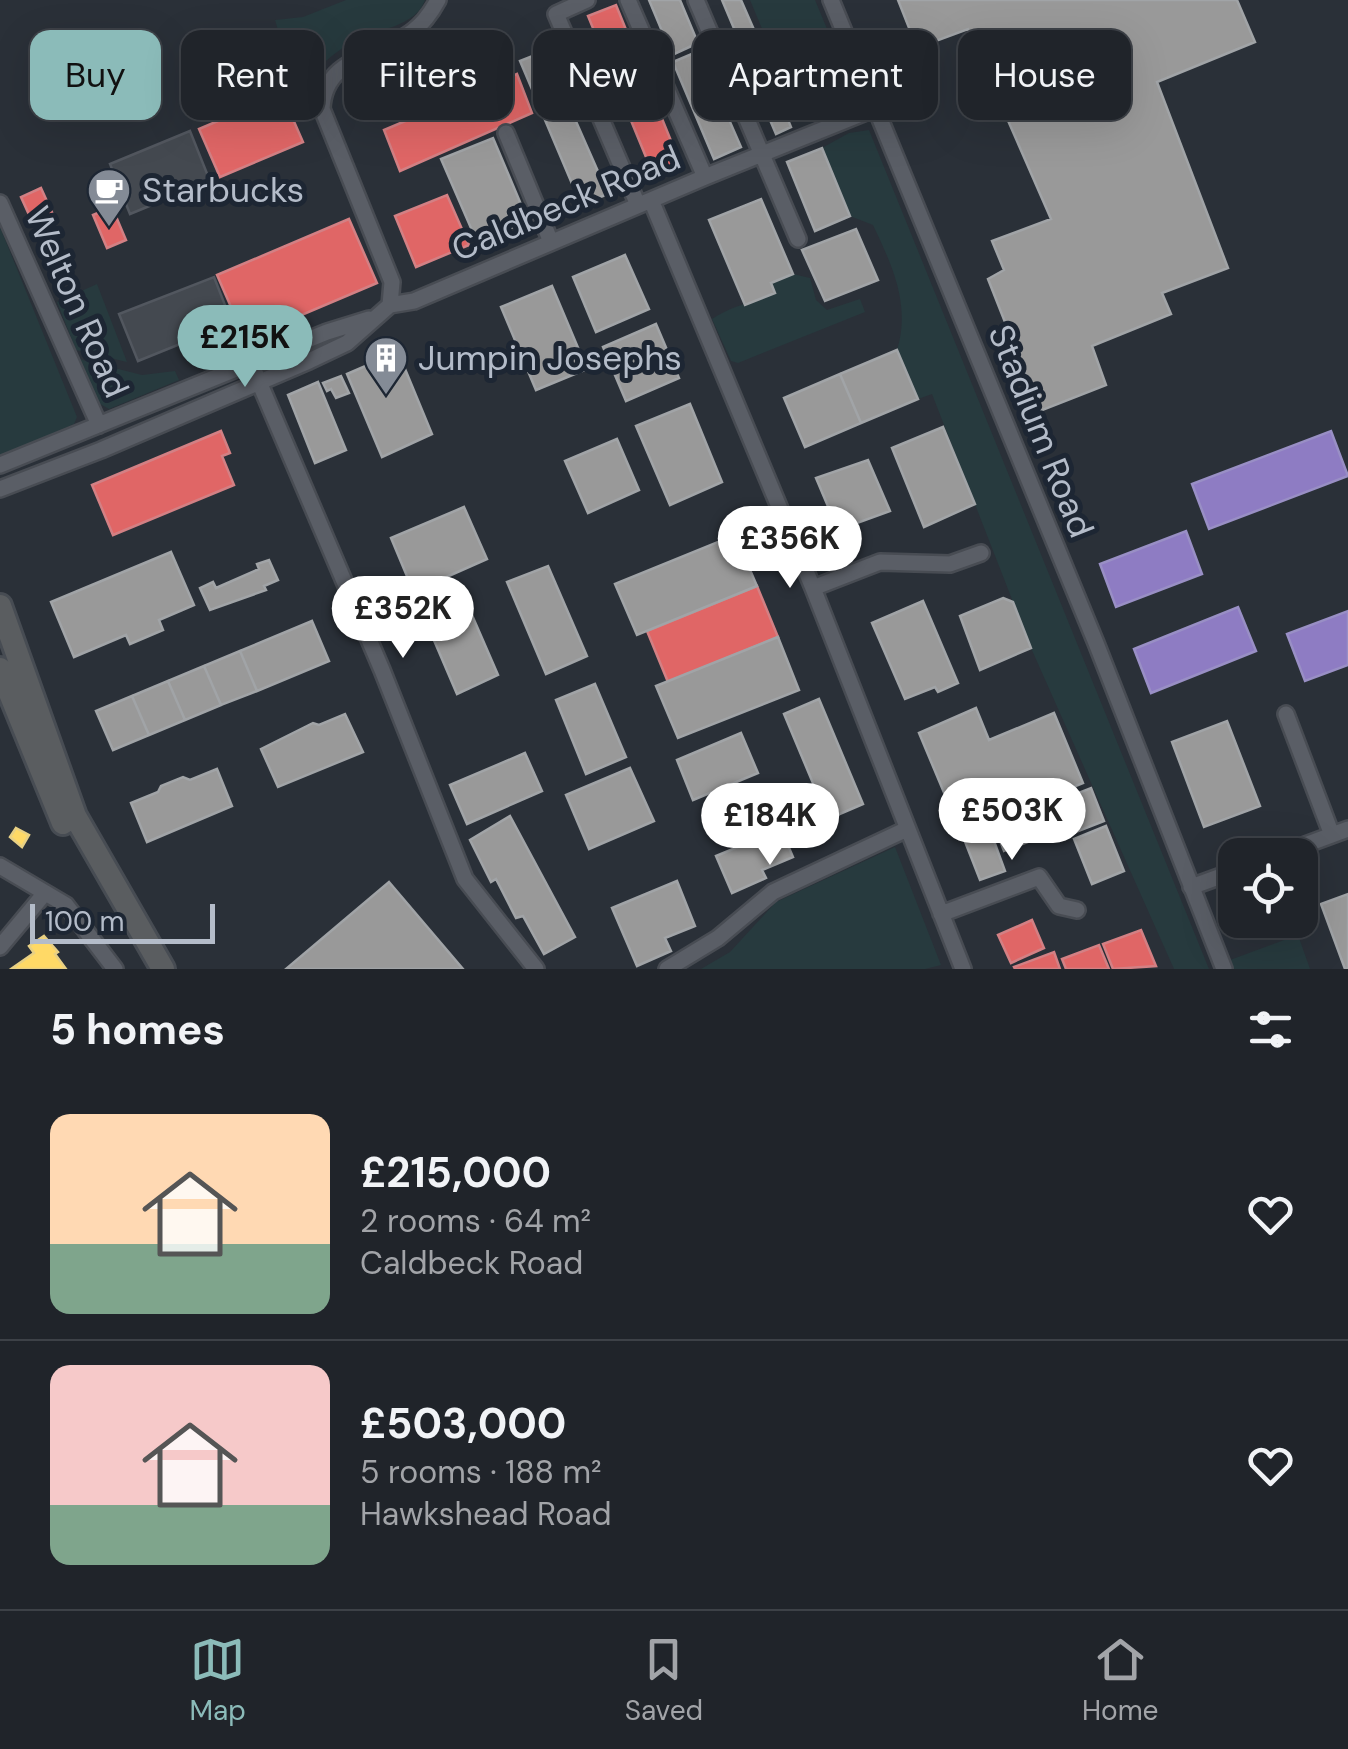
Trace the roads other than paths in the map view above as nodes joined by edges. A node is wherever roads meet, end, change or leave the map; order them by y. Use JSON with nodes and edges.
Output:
{"nodes":[{"id":1,"x":438,"y":0,"type":"edge"},
{"id":2,"x":587,"y":0,"type":"edge"},
{"id":3,"x":628,"y":0,"type":"edge"},
{"id":4,"x":696,"y":0,"type":"edge"},
{"id":5,"x":831,"y":0,"type":"edge"},
{"id":6,"x":844,"y":30,"type":"edge"},
{"id":7,"x":324,"y":89,"type":"edge"},
{"id":8,"x":324,"y":115,"type":"edge"},
{"id":9,"x":846,"y":120,"type":"edge"},
{"id":10,"x":881,"y":120,"type":"edge"},
{"id":11,"x":506,"y":133,"type":"dead end"},
{"id":12,"x":762,"y":154,"type":"junction"},
{"id":13,"x":705,"y":176,"type":"junction"},
{"id":14,"x":644,"y":202,"type":"junction"},
{"id":15,"x":0,"y":203,"type":"edge"},
{"id":16,"x":798,"y":239,"type":"dead end"},
{"id":17,"x":551,"y":242,"type":"junction"},
{"id":18,"x":384,"y":310,"type":"junction"},
{"id":19,"x":251,"y":363,"type":"junction"},
{"id":20,"x":259,"y":383,"type":"junction"},
{"id":21,"x":177,"y":418,"type":"junction"},
{"id":22,"x":99,"y":425,"type":"junction"},
{"id":23,"x":0,"y":465,"type":"edge"},
{"id":24,"x":0,"y":488,"type":"edge"},
{"id":25,"x":981,"y":553,"type":"dead end"},
{"id":26,"x":813,"y":588,"type":"junction"},
{"id":27,"x":0,"y":606,"type":"edge"},
{"id":28,"x":0,"y":648,"type":"edge"},
{"id":29,"x":4,"y":678,"type":"edge"},
{"id":30,"x":1286,"y":714,"type":"dead end"},
{"id":31,"x":907,"y":829,"type":"junction"},
{"id":32,"x":1348,"y":829,"type":"edge"},
{"id":33,"x":1332,"y":835,"type":"junction"},
{"id":34,"x":1318,"y":840,"type":"edge"},
{"id":35,"x":0,"y":866,"type":"edge"},
{"id":36,"x":1218,"y":878,"type":"edge"},
{"id":37,"x":1191,"y":888,"type":"junction"},
{"id":38,"x":45,"y":893,"type":"junction"},
{"id":39,"x":1077,"y":910,"type":"dead end"},
{"id":40,"x":940,"y":914,"type":"junction"},
{"id":41,"x":0,"y":947,"type":"edge"},
{"id":42,"x":114,"y":969,"type":"edge"},
{"id":43,"x":146,"y":969,"type":"edge"},
{"id":44,"x":163,"y":969,"type":"edge"},
{"id":45,"x":536,"y":969,"type":"edge"},
{"id":46,"x":667,"y":969,"type":"edge"},
{"id":47,"x":963,"y":969,"type":"edge"},
{"id":48,"x":1224,"y":969,"type":"edge"}],
"edges":[{"from":1,"to":7,"type":"street"},
{"from":2,"to":14,"type":"street"},
{"from":3,"to":13,"type":"street"},
{"from":4,"to":12,"type":"street"},
{"from":5,"to":6,"type":"street","name":"Stadium Road"},
{"from":8,"to":18,"type":"street"},
{"from":9,"to":12,"type":"street","name":"Caldbeck Road"},
{"from":10,"to":37,"type":"street","name":"Stadium Road"},
{"from":11,"to":17,"type":"street"},
{"from":12,"to":13,"type":"street","name":"Caldbeck Road"},
{"from":12,"to":16,"type":"street"},
{"from":13,"to":14,"type":"street","name":"Caldbeck Road"},
{"from":14,"to":17,"type":"street","name":"Caldbeck Road"},
{"from":14,"to":26,"type":"street"},
{"from":15,"to":22,"type":"street","name":"Welton Road"},
{"from":17,"to":18,"type":"street","name":"Caldbeck Road"},
{"from":18,"to":19,"type":"street","name":"Caldbeck Road"},
{"from":18,"to":20,"type":"street","name":"Caldbeck Road"},
{"from":19,"to":20,"type":"street"},
{"from":19,"to":22,"type":"street","name":"Caldbeck Road"},
{"from":20,"to":21,"type":"street","name":"Caldbeck Road"},
{"from":20,"to":45,"type":"street"},
{"from":21,"to":22,"type":"street"},
{"from":21,"to":24,"type":"street","name":"Caldbeck Road"},
{"from":22,"to":23,"type":"street","name":"Caldbeck Road"},
{"from":25,"to":26,"type":"street"},
{"from":26,"to":31,"type":"street"},
{"from":27,"to":44,"type":"highway"},
{"from":28,"to":29,"type":"highway"},
{"from":29,"to":43,"type":"highway"},
{"from":30,"to":33,"type":"street"},
{"from":31,"to":40,"type":"street"},
{"from":31,"to":46,"type":"street"},
{"from":32,"to":33,"type":"street"},
{"from":33,"to":34,"type":"street"},
{"from":35,"to":38,"type":"street"},
{"from":36,"to":37,"type":"street"},
{"from":37,"to":48,"type":"street","name":"Stadium Road"},
{"from":38,"to":41,"type":"street"},
{"from":38,"to":42,"type":"street"},
{"from":39,"to":40,"type":"street"},
{"from":40,"to":47,"type":"street"}]}
